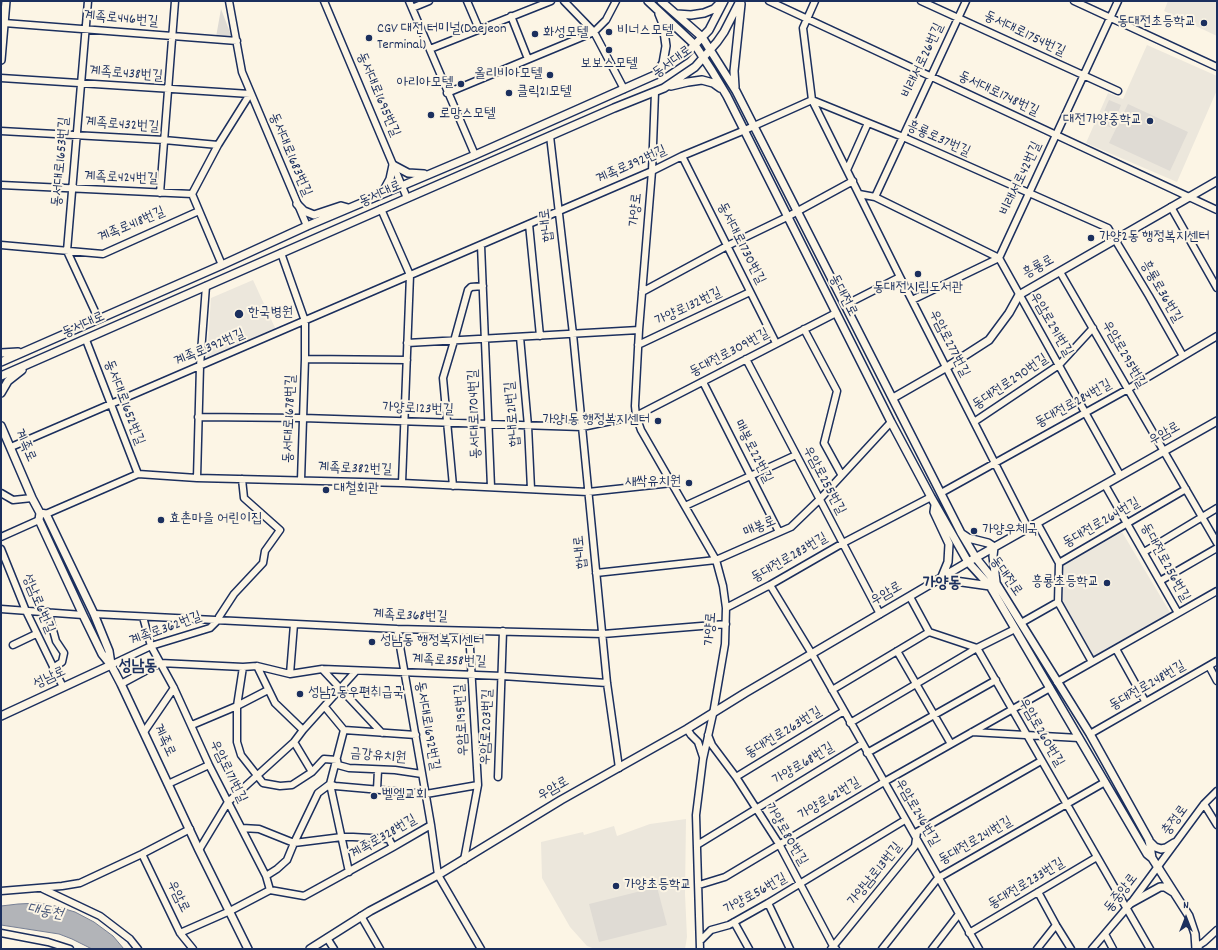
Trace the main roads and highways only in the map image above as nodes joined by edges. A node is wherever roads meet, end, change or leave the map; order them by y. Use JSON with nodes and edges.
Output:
{"nodes":[{"id":1,"x":6,"y":1,"type":"edge"},
{"id":2,"x":648,"y":1,"type":"edge"},
{"id":3,"x":661,"y":1,"type":"edge"},
{"id":4,"x":723,"y":1,"type":"edge"},
{"id":5,"x":741,"y":1,"type":"edge"},
{"id":6,"x":656,"y":9,"type":"junction"},
{"id":7,"x":676,"y":14,"type":"junction"},
{"id":8,"x":702,"y":37,"type":"junction"},
{"id":9,"x":695,"y":45,"type":"junction"},
{"id":10,"x":710,"y":50,"type":"junction"},
{"id":11,"x":703,"y":58,"type":"junction"},
{"id":12,"x":1,"y":60,"type":"edge"},
{"id":13,"x":655,"y":75,"type":"junction"},
{"id":14,"x":664,"y":88,"type":"junction"},
{"id":15,"x":736,"y":91,"type":"junction"},
{"id":16,"x":727,"y":96,"type":"junction"},
{"id":17,"x":432,"y":174,"type":"junction"},
{"id":18,"x":1217,"y":181,"type":"edge"},
{"id":19,"x":379,"y":196,"type":"junction"},
{"id":20,"x":297,"y":204,"type":"road end"},
{"id":21,"x":348,"y":208,"type":"junction"},
{"id":22,"x":26,"y":351,"type":"junction"},
{"id":23,"x":1,"y":353,"type":"edge"},
{"id":24,"x":1,"y":362,"type":"edge"},
{"id":25,"x":30,"y":364,"type":"junction"},
{"id":26,"x":1,"y":376,"type":"edge"},
{"id":27,"x":1,"y":393,"type":"edge"},
{"id":28,"x":893,"y":398,"type":"junction"},
{"id":29,"x":1217,"y":421,"type":"edge"},
{"id":30,"x":1,"y":426,"type":"edge"},
{"id":31,"x":3,"y":438,"type":"edge"},
{"id":32,"x":935,"y":505,"type":"junction"},
{"id":33,"x":42,"y":516,"type":"junction"},
{"id":34,"x":960,"y":534,"type":"junction"},
{"id":35,"x":994,"y":548,"type":"junction"},
{"id":36,"x":976,"y":558,"type":"junction"},
{"id":37,"x":968,"y":562,"type":"junction"},
{"id":38,"x":941,"y":579,"type":"junction"},
{"id":39,"x":993,"y":584,"type":"junction"},
{"id":40,"x":1018,"y":626,"type":"junction"},
{"id":41,"x":111,"y":665,"type":"junction"},
{"id":42,"x":1,"y":716,"type":"edge"},
{"id":43,"x":1149,"y":840,"type":"junction"},
{"id":44,"x":1174,"y":843,"type":"road end"},
{"id":45,"x":1152,"y":858,"type":"junction"},
{"id":46,"x":1175,"y":893,"type":"junction"},
{"id":47,"x":1129,"y":905,"type":"road end"},
{"id":48,"x":1197,"y":948,"type":"edge"},
{"id":49,"x":248,"y":949,"type":"edge"},
{"id":50,"x":310,"y":949,"type":"edge"}],
"edges":[{"from":1,"to":12,"type":"main road"},
{"from":2,"to":6,"type":"main road","name":"동대전로"},
{"from":3,"to":7,"type":"main road","name":"동대전로"},
{"from":4,"to":7,"type":"main road"},
{"from":4,"to":8,"type":"main road","name":"동서대로"},
{"from":5,"to":10,"type":"main road","name":"동서대로"},
{"from":5,"to":15,"type":"main road"},
{"from":6,"to":9,"type":"main road","name":"동대전로"},
{"from":6,"to":13,"type":"main road"},
{"from":7,"to":8,"type":"main road","name":"동대전로"},
{"from":8,"to":9,"type":"main road","name":"동서대로"},
{"from":8,"to":10,"type":"main road","name":"동대전로"},
{"from":9,"to":11,"type":"main road","name":"동대전로"},
{"from":9,"to":13,"type":"main road","name":"동서대로"},
{"from":10,"to":11,"type":"main road","name":"동서대로"},
{"from":10,"to":15,"type":"main road","name":"동대전로"},
{"from":11,"to":14,"type":"main road","name":"동서대로"},
{"from":11,"to":16,"type":"main road","name":"동대전로"},
{"from":13,"to":17,"type":"main road","name":"동서대로"},
{"from":14,"to":16,"type":"main road"},
{"from":14,"to":25,"type":"main road","name":"동서대로"},
{"from":15,"to":28,"type":"main road","name":"동대전로"},
{"from":16,"to":32,"type":"main road","name":"동대전로"},
{"from":17,"to":19,"type":"main road","name":"동서대로"},
{"from":17,"to":19,"type":"main road"},
{"from":18,"to":28,"type":"main road","name":"흥룡로"},
{"from":19,"to":21,"type":"main road","name":"동서대로"},
{"from":20,"to":21,"type":"main road"},
{"from":21,"to":22,"type":"main road","name":"동서대로"},
{"from":22,"to":23,"type":"main road"},
{"from":22,"to":24,"type":"main road","name":"동서대로"},
{"from":25,"to":26,"type":"main road","name":"동서대로"},
{"from":25,"to":27,"type":"main road"},
{"from":28,"to":34,"type":"main road","name":"동대전로"},
{"from":29,"to":35,"type":"main road","name":"우암로"},
{"from":30,"to":31,"type":"main road","name":"계족로"},
{"from":31,"to":33,"type":"main road","name":"계족로"},
{"from":32,"to":37,"type":"main road","name":"동대전로"},
{"from":32,"to":38,"type":"main road"},
{"from":33,"to":41,"type":"main road","name":"계족로"},
{"from":33,"to":41,"type":"main road","name":"계족로"},
{"from":34,"to":35,"type":"main road"},
{"from":34,"to":36,"type":"main road","name":"동대전로"},
{"from":35,"to":36,"type":"main road","name":"우암로"},
{"from":35,"to":39,"type":"main road"},
{"from":36,"to":37,"type":"main road","name":"우암로"},
{"from":36,"to":39,"type":"main road","name":"동대전로"},
{"from":37,"to":38,"type":"main road","name":"우암로"},
{"from":37,"to":39,"type":"main road","name":"동대전로"},
{"from":38,"to":39,"type":"main road"},
{"from":38,"to":50,"type":"main road","name":"우암로"},
{"from":39,"to":40,"type":"main road","name":"동대전로"},
{"from":40,"to":43,"type":"main road","name":"동대전로"},
{"from":40,"to":45,"type":"main road","name":"동대전로"},
{"from":41,"to":42,"type":"main road","name":"성남로"},
{"from":41,"to":49,"type":"main road","name":"계족로"},
{"from":43,"to":44,"type":"main road"},
{"from":43,"to":45,"type":"main road","name":"동대전로"},
{"from":45,"to":46,"type":"main road","name":"동대전로"},
{"from":46,"to":47,"type":"main road"},
{"from":46,"to":48,"type":"main road","name":"동대전로"}]}
